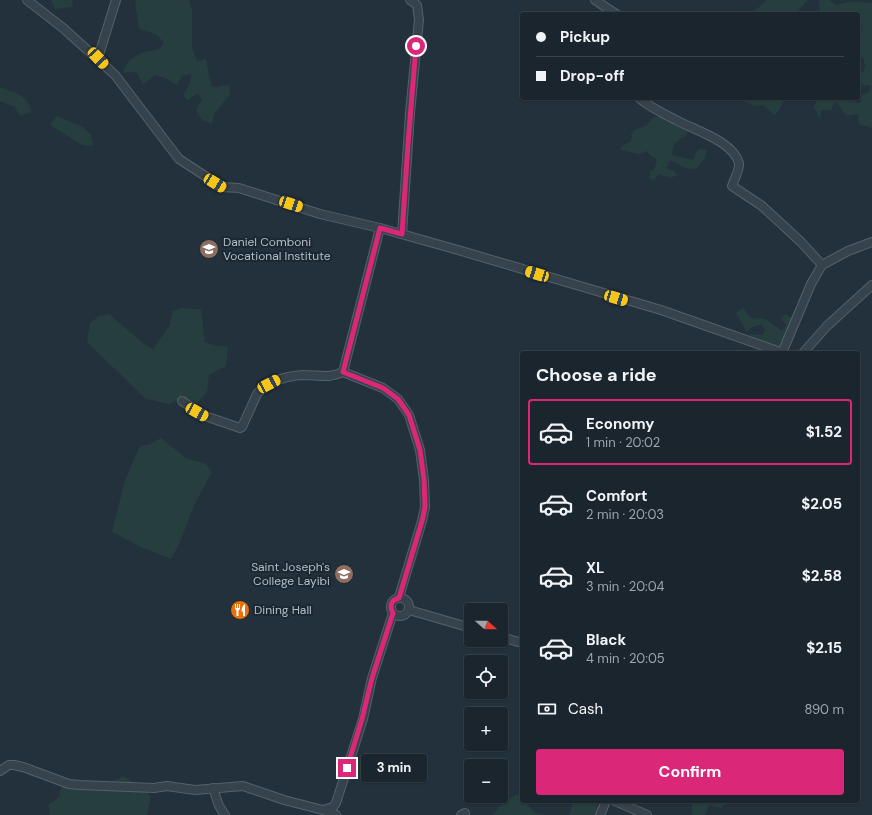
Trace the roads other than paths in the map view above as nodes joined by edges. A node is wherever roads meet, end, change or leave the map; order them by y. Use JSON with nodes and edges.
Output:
{"nodes":[{"id":1,"x":27,"y":0,"type":"edge"},
{"id":2,"x":116,"y":0,"type":"edge"},
{"id":3,"x":410,"y":0,"type":"edge"},
{"id":4,"x":595,"y":0,"type":"edge"},
{"id":5,"x":613,"y":12,"type":"edge"},
{"id":6,"x":98,"y":58,"type":"junction"},
{"id":7,"x":641,"y":100,"type":"edge"},
{"id":8,"x":380,"y":228,"type":"junction"},
{"id":9,"x":402,"y":234,"type":"junction"},
{"id":10,"x":872,"y":242,"type":"edge"},
{"id":11,"x":822,"y":266,"type":"junction"},
{"id":12,"x":872,"y":285,"type":"edge"},
{"id":13,"x":777,"y":351,"type":"edge"},
{"id":14,"x":784,"y":351,"type":"edge"},
{"id":15,"x":805,"y":351,"type":"edge"},
{"id":16,"x":343,"y":372,"type":"junction"},
{"id":17,"x":182,"y":401,"type":"dead end"},
{"id":18,"x":399,"y":598,"type":"junction"},
{"id":19,"x":409,"y":610,"type":"junction"},
{"id":20,"x":393,"y":613,"type":"junction"},
{"id":21,"x":464,"y":626,"type":"edge"},
{"id":22,"x":508,"y":639,"type":"edge"},
{"id":23,"x":520,"y":642,"type":"edge"},
{"id":24,"x":0,"y":771,"type":"edge"},
{"id":25,"x":213,"y":788,"type":"junction"},
{"id":26,"x":605,"y":803,"type":"edge"},
{"id":27,"x":619,"y":803,"type":"edge"},
{"id":28,"x":323,"y":810,"type":"junction"},
{"id":29,"x":224,"y":815,"type":"edge"},
{"id":30,"x":336,"y":815,"type":"edge"},
{"id":31,"x":600,"y":815,"type":"edge"},
{"id":32,"x":647,"y":815,"type":"edge"}],
"edges":[{"from":1,"to":6,"type":"street"},
{"from":2,"to":6,"type":"street"},
{"from":3,"to":9,"type":"street"},
{"from":4,"to":5,"type":"street"},
{"from":6,"to":8,"type":"street"},
{"from":7,"to":11,"type":"street"},
{"from":8,"to":9,"type":"street"},
{"from":8,"to":16,"type":"street"},
{"from":9,"to":13,"type":"street"},
{"from":10,"to":11,"type":"street"},
{"from":11,"to":14,"type":"street"},
{"from":12,"to":15,"type":"street"},
{"from":16,"to":17,"type":"street"},
{"from":16,"to":18,"type":"street"},
{"from":18,"to":19,"type":"street"},
{"from":18,"to":20,"type":"street"},
{"from":19,"to":20,"type":"street"},
{"from":19,"to":21,"type":"street"},
{"from":20,"to":28,"type":"street"},
{"from":22,"to":23,"type":"street"},
{"from":24,"to":25,"type":"street"},
{"from":25,"to":28,"type":"street"},
{"from":25,"to":29,"type":"street"},
{"from":26,"to":31,"type":"street"},
{"from":27,"to":32,"type":"street"},
{"from":28,"to":30,"type":"street"}]}
